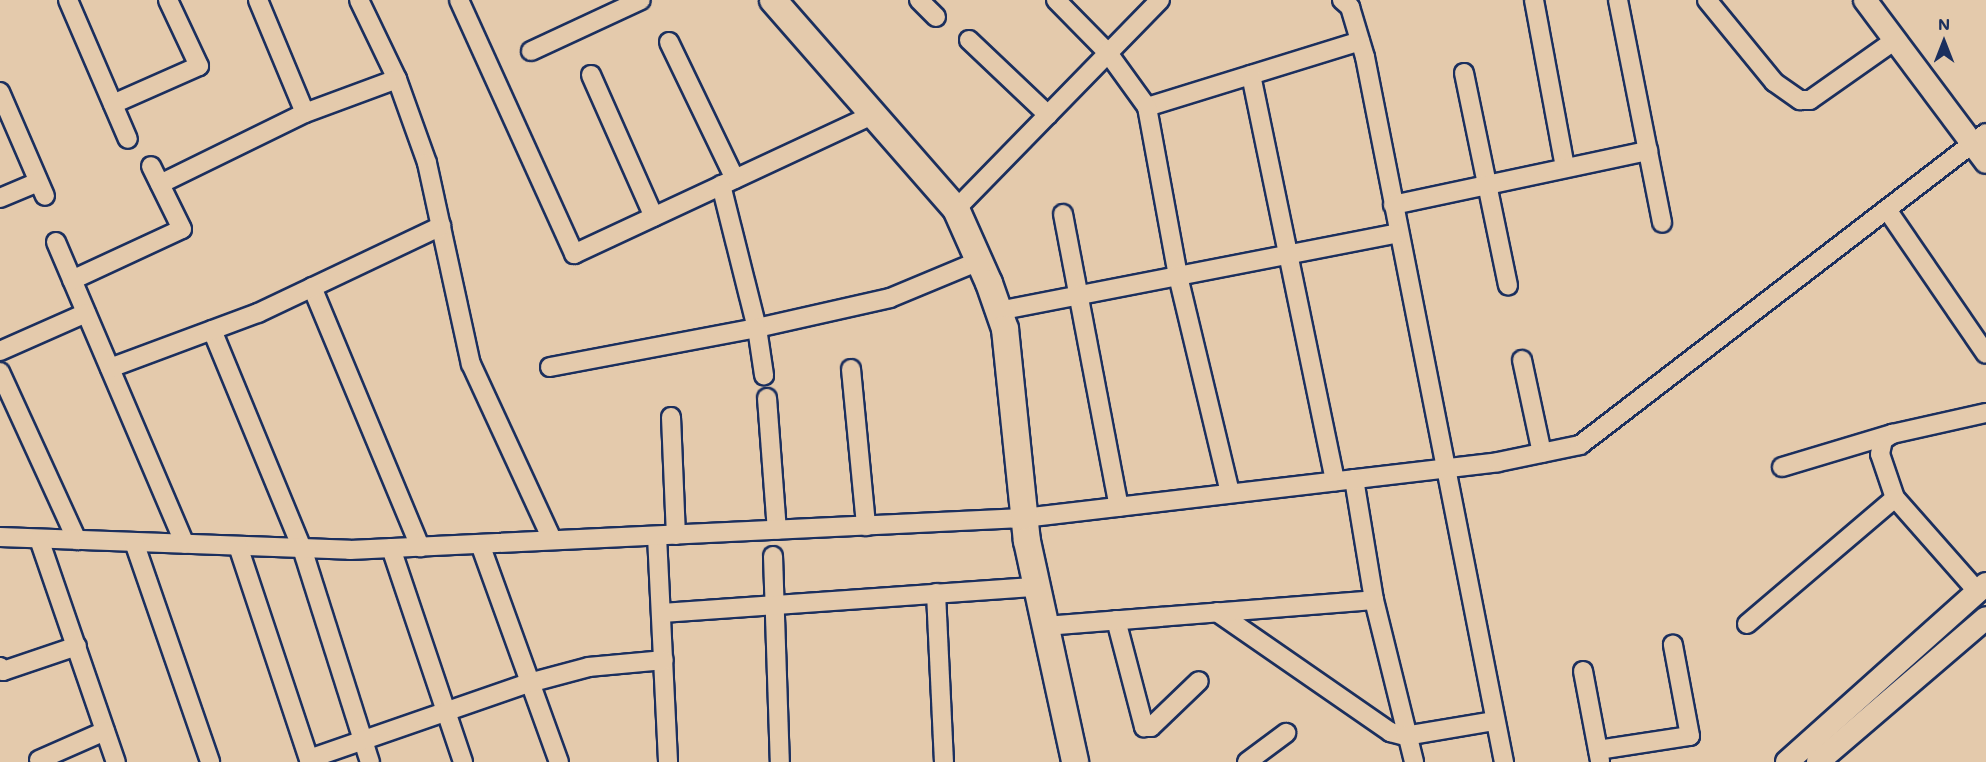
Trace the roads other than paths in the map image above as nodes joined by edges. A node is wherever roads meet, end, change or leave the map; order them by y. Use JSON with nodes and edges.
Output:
{"nodes":[{"id":1,"x":68,"y":0,"type":"edge"},
{"id":2,"x":168,"y":0,"type":"edge"},
{"id":3,"x":258,"y":0,"type":"edge"},
{"id":4,"x":359,"y":0,"type":"edge"},
{"id":5,"x":459,"y":0,"type":"edge"},
{"id":6,"x":641,"y":0,"type":"edge"},
{"id":7,"x":773,"y":0,"type":"edge"},
{"id":8,"x":919,"y":0,"type":"edge"},
{"id":9,"x":1056,"y":0,"type":"edge"},
{"id":10,"x":1160,"y":0,"type":"edge"},
{"id":11,"x":1341,"y":0,"type":"edge"},
{"id":12,"x":1534,"y":0,"type":"edge"},
{"id":13,"x":1618,"y":0,"type":"edge"},
{"id":14,"x":1707,"y":0,"type":"edge"},
{"id":15,"x":1865,"y":0,"type":"edge"},
{"id":16,"x":936,"y":17,"type":"dead end"},
{"id":17,"x":969,"y":40,"type":"dead end"},
{"id":18,"x":1895,"y":40,"type":"junction"},
{"id":19,"x":1360,"y":41,"type":"junction"},
{"id":20,"x":669,"y":42,"type":"dead end"},
{"id":21,"x":531,"y":51,"type":"dead end"},
{"id":22,"x":1108,"y":53,"type":"junction"},
{"id":23,"x":1464,"y":73,"type":"dead end"},
{"id":24,"x":591,"y":75,"type":"dead end"},
{"id":25,"x":1251,"y":75,"type":"junction"},
{"id":26,"x":397,"y":79,"type":"junction"},
{"id":27,"x":0,"y":92,"type":"edge"},
{"id":28,"x":113,"y":104,"type":"junction"},
{"id":29,"x":1147,"y":107,"type":"junction"},
{"id":30,"x":304,"y":113,"type":"junction"},
{"id":31,"x":1048,"y":115,"type":"junction"},
{"id":32,"x":870,"y":116,"type":"junction"},
{"id":33,"x":128,"y":139,"type":"dead end"},
{"id":34,"x":1982,"y":146,"type":"edge"},
{"id":35,"x":1648,"y":151,"type":"junction"},
{"id":36,"x":151,"y":166,"type":"dead end"},
{"id":37,"x":1565,"y":167,"type":"junction"},
{"id":38,"x":728,"y":182,"type":"junction"},
{"id":39,"x":160,"y":184,"type":"junction"},
{"id":40,"x":1483,"y":186,"type":"junction"},
{"id":41,"x":0,"y":198,"type":"edge"},
{"id":42,"x":1393,"y":205,"type":"junction"},
{"id":43,"x":956,"y":209,"type":"junction"},
{"id":44,"x":1888,"y":211,"type":"junction"},
{"id":45,"x":1063,"y":214,"type":"dead end"},
{"id":46,"x":654,"y":216,"type":"junction"},
{"id":47,"x":1662,"y":224,"type":"dead end"},
{"id":48,"x":441,"y":226,"type":"junction"},
{"id":49,"x":1398,"y":233,"type":"junction"},
{"id":50,"x":56,"y":242,"type":"dead end"},
{"id":51,"x":1291,"y":254,"type":"junction"},
{"id":52,"x":979,"y":261,"type":"junction"},
{"id":53,"x":1178,"y":276,"type":"junction"},
{"id":54,"x":72,"y":280,"type":"junction"},
{"id":55,"x":1508,"y":286,"type":"dead end"},
{"id":56,"x":312,"y":287,"type":"junction"},
{"id":57,"x":1078,"y":295,"type":"junction"},
{"id":58,"x":998,"y":311,"type":"junction"},
{"id":59,"x":86,"y":313,"type":"junction"},
{"id":60,"x":758,"y":328,"type":"junction"},
{"id":61,"x":212,"y":330,"type":"junction"},
{"id":62,"x":0,"y":351,"type":"edge"},
{"id":63,"x":1986,"y":354,"type":"edge"},
{"id":64,"x":1522,"y":360,"type":"dead end"},
{"id":65,"x":550,"y":367,"type":"dead end"},
{"id":66,"x":110,"y":368,"type":"junction"},
{"id":67,"x":851,"y":369,"type":"dead end"},
{"id":68,"x":0,"y":372,"type":"edge"},
{"id":69,"x":764,"y":375,"type":"dead end"},
{"id":70,"x":766,"y":398,"type":"dead end"},
{"id":71,"x":1986,"y":413,"type":"edge"},
{"id":72,"x":671,"y":417,"type":"dead end"},
{"id":73,"x":1892,"y":434,"type":"junction"},
{"id":74,"x":1542,"y":453,"type":"junction"},
{"id":75,"x":1782,"y":467,"type":"dead end"},
{"id":76,"x":1443,"y":468,"type":"junction"},
{"id":77,"x":1354,"y":479,"type":"junction"},
{"id":78,"x":1335,"y":481,"type":"junction"},
{"id":79,"x":1230,"y":493,"type":"junction"},
{"id":80,"x":1895,"y":498,"type":"junction"},
{"id":81,"x":1119,"y":507,"type":"junction"},
{"id":82,"x":1024,"y":518,"type":"junction"},
{"id":83,"x":866,"y":526,"type":"junction"},
{"id":84,"x":777,"y":530,"type":"junction"},
{"id":85,"x":676,"y":535,"type":"junction"},
{"id":86,"x":657,"y":536,"type":"junction"},
{"id":87,"x":0,"y":537,"type":"edge"},
{"id":88,"x":39,"y":539,"type":"junction"},
{"id":89,"x":552,"y":539,"type":"junction"},
{"id":90,"x":76,"y":540,"type":"junction"},
{"id":91,"x":134,"y":542,"type":"junction"},
{"id":92,"x":185,"y":544,"type":"junction"},
{"id":93,"x":480,"y":544,"type":"junction"},
{"id":94,"x":238,"y":546,"type":"junction"},
{"id":95,"x":420,"y":547,"type":"junction"},
{"id":96,"x":302,"y":548,"type":"junction"},
{"id":97,"x":391,"y":548,"type":"junction"},
{"id":98,"x":772,"y":556,"type":"dead end"},
{"id":99,"x":1036,"y":587,"type":"junction"},
{"id":100,"x":1982,"y":588,"type":"edge"},
{"id":101,"x":936,"y":593,"type":"junction"},
{"id":102,"x":1374,"y":600,"type":"junction"},
{"id":103,"x":777,"y":605,"type":"junction"},
{"id":104,"x":1217,"y":612,"type":"junction"},
{"id":105,"x":662,"y":614,"type":"junction"},
{"id":106,"x":1986,"y":618,"type":"edge"},
{"id":107,"x":1116,"y":620,"type":"junction"},
{"id":108,"x":1747,"y":624,"type":"dead end"},
{"id":109,"x":1045,"y":626,"type":"junction"},
{"id":110,"x":1673,"y":645,"type":"dead end"},
{"id":111,"x":76,"y":646,"type":"junction"},
{"id":112,"x":664,"y":660,"type":"junction"},
{"id":113,"x":0,"y":667,"type":"edge"},
{"id":114,"x":1583,"y":671,"type":"dead end"},
{"id":115,"x":1199,"y":681,"type":"dead end"},
{"id":116,"x":529,"y":683,"type":"junction"},
{"id":117,"x":444,"y":712,"type":"junction"},
{"id":118,"x":1495,"y":721,"type":"junction"},
{"id":119,"x":105,"y":731,"type":"junction"},
{"id":120,"x":1286,"y":733,"type":"dead end"},
{"id":121,"x":1405,"y":736,"type":"junction"},
{"id":122,"x":362,"y":741,"type":"junction"},
{"id":123,"x":1599,"y":756,"type":"edge"},
{"id":124,"x":39,"y":760,"type":"dead end"},
{"id":125,"x":310,"y":761,"type":"edge"},
{"id":126,"x":116,"y":762,"type":"edge"},
{"id":127,"x":210,"y":762,"type":"edge"},
{"id":128,"x":370,"y":762,"type":"edge"},
{"id":129,"x":464,"y":762,"type":"edge"},
{"id":130,"x":559,"y":762,"type":"edge"},
{"id":131,"x":668,"y":762,"type":"edge"},
{"id":132,"x":780,"y":762,"type":"edge"},
{"id":133,"x":945,"y":762,"type":"edge"},
{"id":134,"x":1075,"y":762,"type":"edge"},
{"id":135,"x":1247,"y":762,"type":"edge"},
{"id":136,"x":1414,"y":762,"type":"edge"},
{"id":137,"x":1503,"y":762,"type":"edge"},
{"id":138,"x":1787,"y":762,"type":"edge"},
{"id":139,"x":1818,"y":762,"type":"edge"}],
"edges":[{"from":1,"to":28,"type":"street"},
{"from":2,"to":28,"type":"street"},
{"from":3,"to":30,"type":"street"},
{"from":4,"to":26,"type":"street"},
{"from":5,"to":46,"type":"street"},
{"from":6,"to":21,"type":"street"},
{"from":7,"to":32,"type":"main road"},
{"from":8,"to":16,"type":"street"},
{"from":9,"to":22,"type":"street"},
{"from":10,"to":22,"type":"street"},
{"from":11,"to":19,"type":"street"},
{"from":12,"to":37,"type":"street"},
{"from":13,"to":35,"type":"street"},
{"from":14,"to":18,"type":"street"},
{"from":15,"to":18,"type":"street"},
{"from":17,"to":31,"type":"street"},
{"from":18,"to":34,"type":"street"},
{"from":19,"to":25,"type":"street"},
{"from":19,"to":42,"type":"street"},
{"from":20,"to":38,"type":"street"},
{"from":22,"to":29,"type":"street"},
{"from":22,"to":31,"type":"street"},
{"from":23,"to":40,"type":"street"},
{"from":24,"to":46,"type":"street"},
{"from":25,"to":29,"type":"street"},
{"from":25,"to":51,"type":"street"},
{"from":26,"to":30,"type":"street"},
{"from":26,"to":48,"type":"street"},
{"from":27,"to":41,"type":"street"},
{"from":28,"to":33,"type":"street"},
{"from":29,"to":53,"type":"street"},
{"from":30,"to":39,"type":"street"},
{"from":31,"to":43,"type":"street"},
{"from":32,"to":38,"type":"street"},
{"from":32,"to":43,"type":"main road"},
{"from":34,"to":44,"type":"street"},
{"from":35,"to":37,"type":"street"},
{"from":35,"to":47,"type":"street"},
{"from":36,"to":39,"type":"street"},
{"from":37,"to":40,"type":"street"},
{"from":38,"to":46,"type":"street"},
{"from":38,"to":60,"type":"street"},
{"from":39,"to":54,"type":"street"},
{"from":40,"to":42,"type":"street"},
{"from":40,"to":55,"type":"street"},
{"from":42,"to":49,"type":"street"},
{"from":43,"to":52,"type":"main road"},
{"from":44,"to":63,"type":"street"},
{"from":44,"to":74,"type":"street"},
{"from":45,"to":57,"type":"street"},
{"from":48,"to":56,"type":"street"},
{"from":48,"to":89,"type":"street"},
{"from":49,"to":51,"type":"street"},
{"from":49,"to":76,"type":"street"},
{"from":50,"to":54,"type":"street"},
{"from":51,"to":53,"type":"street"},
{"from":51,"to":78,"type":"street"},
{"from":52,"to":58,"type":"main road"},
{"from":52,"to":60,"type":"street"},
{"from":53,"to":57,"type":"street"},
{"from":53,"to":79,"type":"street"},
{"from":54,"to":59,"type":"street"},
{"from":56,"to":61,"type":"street"},
{"from":56,"to":95,"type":"street"},
{"from":57,"to":58,"type":"street"},
{"from":57,"to":81,"type":"street"},
{"from":58,"to":82,"type":"main road"},
{"from":59,"to":62,"type":"street"},
{"from":59,"to":66,"type":"street"},
{"from":60,"to":65,"type":"street"},
{"from":60,"to":69,"type":"street"},
{"from":61,"to":66,"type":"street"},
{"from":61,"to":96,"type":"street"},
{"from":64,"to":74,"type":"street"},
{"from":66,"to":92,"type":"street"},
{"from":67,"to":83,"type":"street"},
{"from":68,"to":90,"type":"street"},
{"from":70,"to":84,"type":"street"},
{"from":71,"to":73,"type":"street"},
{"from":72,"to":85,"type":"street"},
{"from":73,"to":75,"type":"street"},
{"from":73,"to":80,"type":"street"},
{"from":74,"to":76,"type":"street"},
{"from":76,"to":77,"type":"street"},
{"from":76,"to":118,"type":"street"},
{"from":77,"to":78,"type":"street"},
{"from":77,"to":102,"type":"street"},
{"from":78,"to":79,"type":"street"},
{"from":79,"to":81,"type":"street"},
{"from":80,"to":100,"type":"street"},
{"from":80,"to":108,"type":"street"},
{"from":81,"to":82,"type":"street"},
{"from":82,"to":83,"type":"street"},
{"from":82,"to":99,"type":"main road"},
{"from":83,"to":84,"type":"street"},
{"from":84,"to":85,"type":"street"},
{"from":85,"to":86,"type":"street"},
{"from":86,"to":89,"type":"street"},
{"from":86,"to":105,"type":"street"},
{"from":87,"to":88,"type":"street"},
{"from":88,"to":90,"type":"street"},
{"from":88,"to":111,"type":"street"},
{"from":89,"to":93,"type":"street"},
{"from":90,"to":91,"type":"street"},
{"from":91,"to":92,"type":"street"},
{"from":91,"to":127,"type":"street"},
{"from":92,"to":94,"type":"street"},
{"from":93,"to":95,"type":"street"},
{"from":93,"to":116,"type":"street"},
{"from":94,"to":96,"type":"street"},
{"from":94,"to":125,"type":"street"},
{"from":95,"to":97,"type":"street"},
{"from":96,"to":97,"type":"street"},
{"from":96,"to":122,"type":"street"},
{"from":97,"to":117,"type":"street"},
{"from":98,"to":103,"type":"street"},
{"from":99,"to":101,"type":"street"},
{"from":99,"to":109,"type":"main road"},
{"from":100,"to":138,"type":"street"},
{"from":101,"to":103,"type":"street"},
{"from":101,"to":133,"type":"street"},
{"from":102,"to":104,"type":"street"},
{"from":102,"to":121,"type":"street"},
{"from":103,"to":105,"type":"street"},
{"from":103,"to":132,"type":"street"},
{"from":104,"to":107,"type":"street"},
{"from":104,"to":121,"type":"street"},
{"from":105,"to":112,"type":"street"},
{"from":106,"to":139,"type":"street"},
{"from":107,"to":109,"type":"street"},
{"from":107,"to":115,"type":"street"},
{"from":109,"to":134,"type":"main road"},
{"from":110,"to":123,"type":"street"},
{"from":111,"to":113,"type":"street"},
{"from":111,"to":119,"type":"street"},
{"from":112,"to":116,"type":"street"},
{"from":112,"to":131,"type":"street"},
{"from":114,"to":123,"type":"street"},
{"from":116,"to":117,"type":"street"},
{"from":116,"to":130,"type":"street"},
{"from":117,"to":122,"type":"street"},
{"from":117,"to":129,"type":"street"},
{"from":118,"to":121,"type":"street"},
{"from":118,"to":137,"type":"street"},
{"from":119,"to":124,"type":"street"},
{"from":119,"to":126,"type":"street"},
{"from":120,"to":135,"type":"street"},
{"from":121,"to":136,"type":"street"},
{"from":122,"to":125,"type":"street"},
{"from":122,"to":128,"type":"street"}]}
